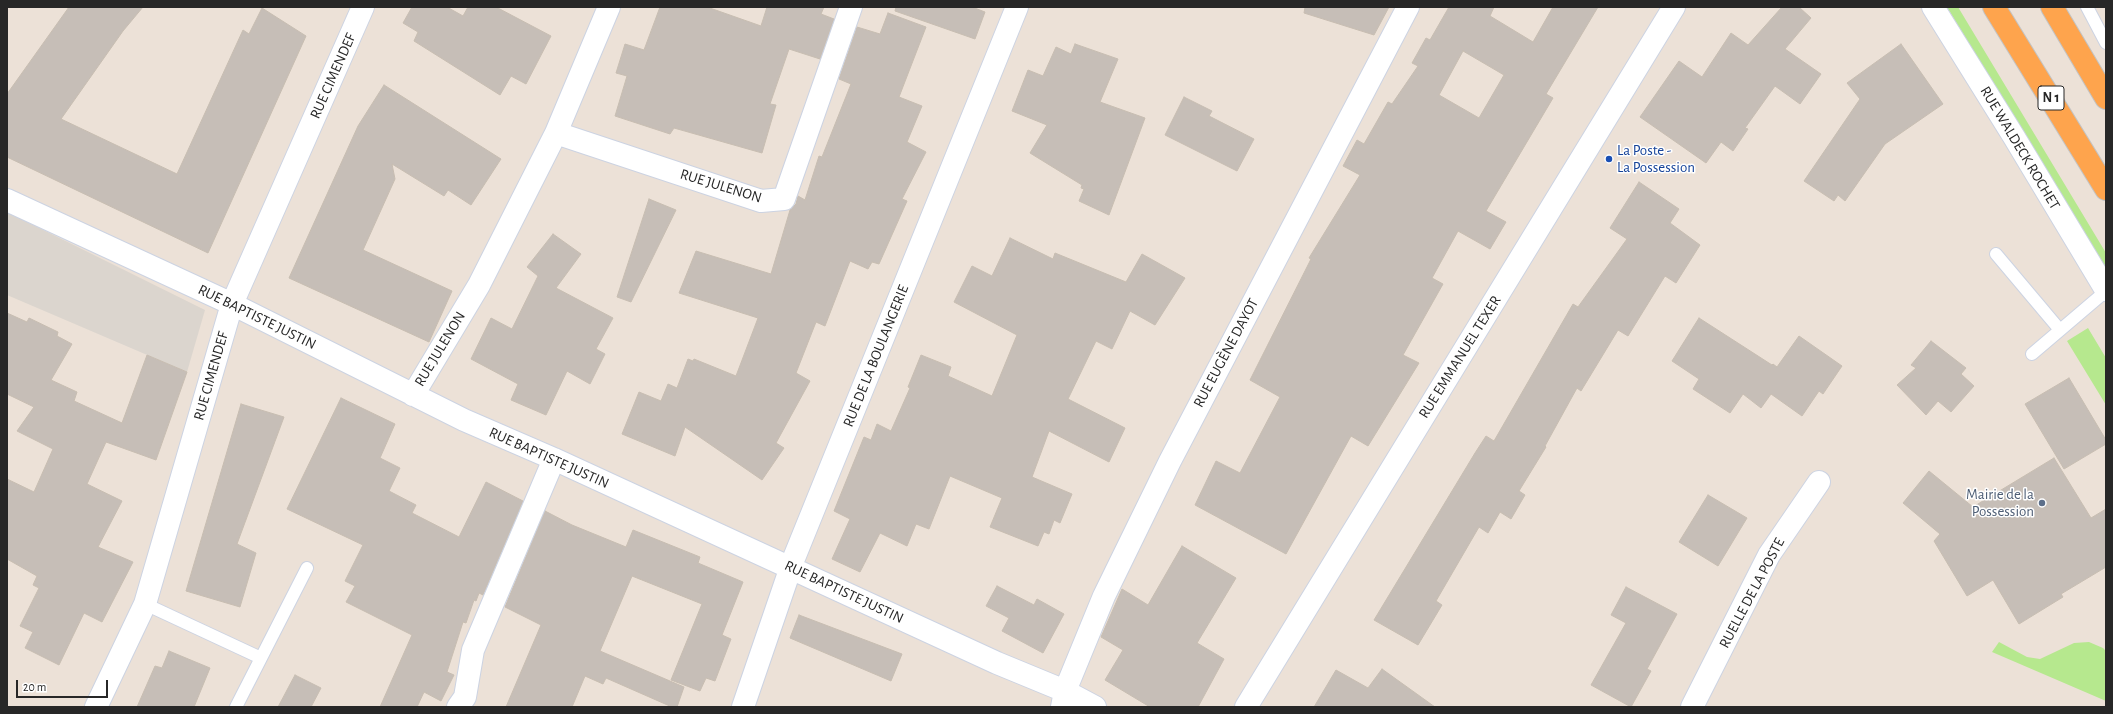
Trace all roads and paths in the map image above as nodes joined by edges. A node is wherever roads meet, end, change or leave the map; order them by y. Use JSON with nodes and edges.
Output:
{"nodes":[{"id":1,"x":364,"y":7,"type":"edge"},
{"id":2,"x":609,"y":7,"type":"edge"},
{"id":3,"x":851,"y":7,"type":"edge"},
{"id":4,"x":1016,"y":7,"type":"edge"},
{"id":5,"x":1408,"y":7,"type":"edge"},
{"id":6,"x":1674,"y":7,"type":"edge"},
{"id":7,"x":1933,"y":7,"type":"edge"},
{"id":8,"x":1994,"y":7,"type":"edge"},
{"id":9,"x":2052,"y":7,"type":"edge"},
{"id":10,"x":2087,"y":7,"type":"edge"},
{"id":11,"x":2106,"y":43,"type":"edge"},
{"id":12,"x":2106,"y":98,"type":"edge"},
{"id":13,"x":556,"y":133,"type":"junction"},
{"id":14,"x":2106,"y":189,"type":"edge"},
{"id":15,"x":7,"y":200,"type":"edge"},
{"id":16,"x":1996,"y":254,"type":"dead end"},
{"id":17,"x":2106,"y":291,"type":"edge"},
{"id":18,"x":232,"y":304,"type":"junction"},
{"id":19,"x":2060,"y":330,"type":"junction"},
{"id":20,"x":2032,"y":354,"type":"dead end"},
{"id":21,"x":413,"y":395,"type":"junction"},
{"id":22,"x":554,"y":459,"type":"junction"},
{"id":23,"x":1819,"y":482,"type":"dead end"},
{"id":24,"x":308,"y":568,"type":"dead end"},
{"id":25,"x":791,"y":568,"type":"junction"},
{"id":26,"x":145,"y":604,"type":"junction"},
{"id":27,"x":261,"y":658,"type":"junction"},
{"id":28,"x":1064,"y":699,"type":"edge"},
{"id":29,"x":96,"y":707,"type":"edge"},
{"id":30,"x":236,"y":707,"type":"edge"},
{"id":31,"x":458,"y":707,"type":"edge"},
{"id":32,"x":743,"y":707,"type":"edge"},
{"id":33,"x":1095,"y":707,"type":"edge"},
{"id":34,"x":1246,"y":707,"type":"edge"},
{"id":35,"x":1692,"y":707,"type":"edge"}],
"edges":[{"from":1,"to":18,"type":"street","name":"RUE CIMENDEF"},
{"from":2,"to":13,"type":"street","name":"RUE JULENON"},
{"from":3,"to":13,"type":"street","name":"RUE JULENON"},
{"from":4,"to":25,"type":"street","name":"RUE DE LA BOULANGERIE"},
{"from":5,"to":28,"type":"street","name":"RUE EUGÈNE DAYOT"},
{"from":6,"to":34,"type":"street","name":"RUE EMMANUEL TEXER"},
{"from":7,"to":17,"type":"street","name":"RUE WALDECK ROCHET"},
{"from":8,"to":14,"type":"highway","number":"N 1"},
{"from":9,"to":12,"type":"highway"},
{"from":10,"to":11,"type":"lane"},
{"from":13,"to":21,"type":"street","name":"RUE JULENON"},
{"from":15,"to":18,"type":"street","name":"RUE BAPTISTE JUSTIN"},
{"from":16,"to":19,"type":"lane"},
{"from":17,"to":19,"type":"lane"},
{"from":18,"to":21,"type":"street","name":"RUE BAPTISTE JUSTIN"},
{"from":18,"to":26,"type":"street","name":"RUE CIMENDEF"},
{"from":19,"to":20,"type":"lane"},
{"from":21,"to":22,"type":"street","name":"RUE BAPTISTE JUSTIN"},
{"from":22,"to":25,"type":"street","name":"RUE BAPTISTE JUSTIN"},
{"from":22,"to":31,"type":"street"},
{"from":23,"to":35,"type":"street","name":"RUELLE DE LA POSTE"},
{"from":24,"to":27,"type":"lane"},
{"from":25,"to":28,"type":"street","name":"RUE BAPTISTE JUSTIN"},
{"from":25,"to":32,"type":"street","name":"RUE DE LA BOULANGERIE"},
{"from":26,"to":27,"type":"lane"},
{"from":26,"to":29,"type":"street","name":"RUE CIMENDEF"},
{"from":27,"to":30,"type":"lane"},
{"from":28,"to":33,"type":"street","name":"RUE BAPTISTE JUSTIN"}]}
